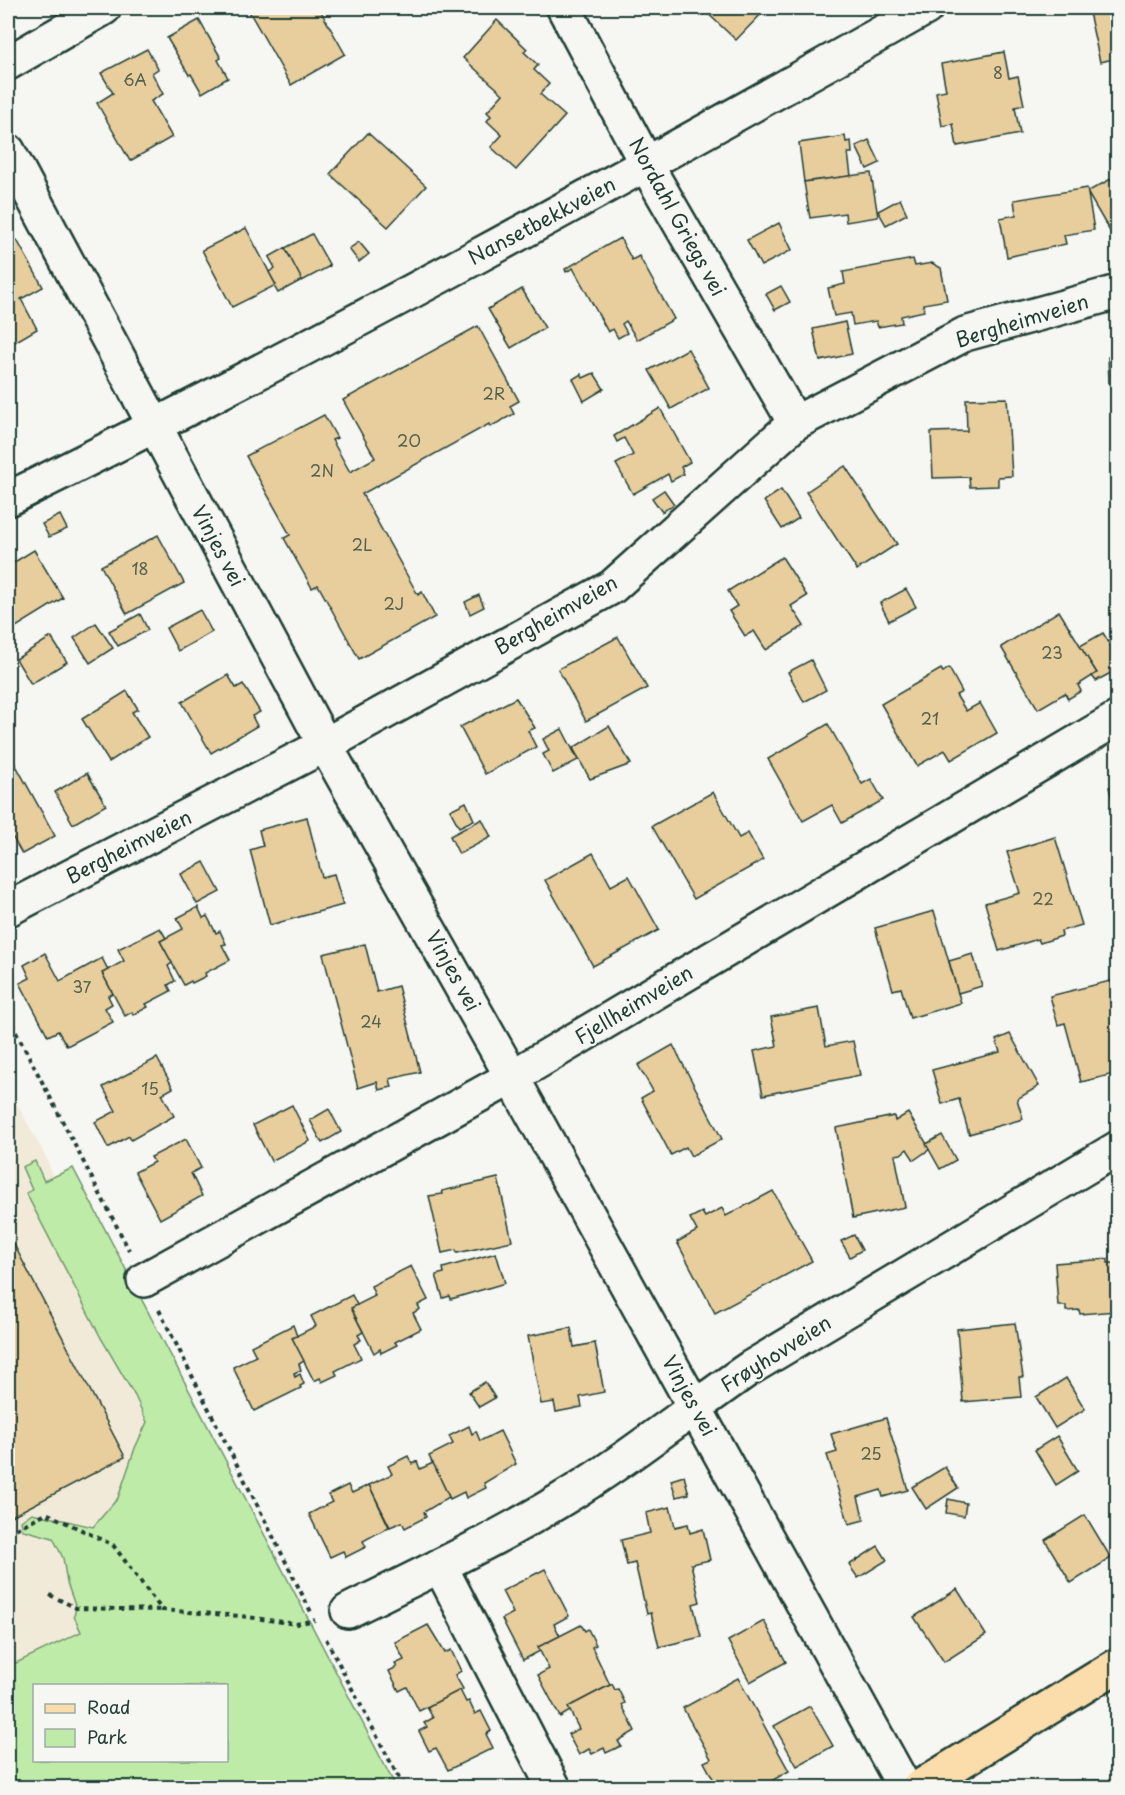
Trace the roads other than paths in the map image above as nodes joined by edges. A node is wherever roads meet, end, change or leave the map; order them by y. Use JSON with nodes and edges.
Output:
{"nodes":[{"id":1,"x":104,"y":8,"type":"edge"},
{"id":2,"x":564,"y":8,"type":"edge"},
{"id":3,"x":926,"y":8,"type":"edge"},
{"id":4,"x":8,"y":63,"type":"edge"},
{"id":5,"x":8,"y":151,"type":"edge"},
{"id":6,"x":647,"y":165,"type":"junction"},
{"id":7,"x":1118,"y":292,"type":"edge"},
{"id":8,"x":795,"y":423,"type":"junction"},
{"id":9,"x":154,"y":427,"type":"junction"},
{"id":10,"x":8,"y":499,"type":"edge"},
{"id":11,"x":1118,"y":718,"type":"edge"},
{"id":12,"x":325,"y":745,"type":"junction"},
{"id":13,"x":8,"y":909,"type":"edge"},
{"id":14,"x":512,"y":1077,"type":"junction"},
{"id":15,"x":1118,"y":1148,"type":"edge"},
{"id":16,"x":144,"y":1280,"type":"road end"},
{"id":17,"x":695,"y":1406,"type":"junction"},
{"id":18,"x":440,"y":1566,"type":"junction"},
{"id":19,"x":348,"y":1611,"type":"dead end"},
{"id":20,"x":1118,"y":1665,"type":"edge"},
{"id":21,"x":554,"y":1788,"type":"edge"},
{"id":22,"x":905,"y":1788,"type":"edge"},
{"id":23,"x":918,"y":1788,"type":"edge"}],
"edges":[{"from":1,"to":4,"type":"street"},
{"from":2,"to":6,"type":"street","name":"Nordahl Griegs vei"},
{"from":3,"to":6,"type":"street","name":"Nansetbekkveien"},
{"from":5,"to":9,"type":"street","name":"Vinjes vei"},
{"from":6,"to":8,"type":"street","name":"Nordahl Griegs vei"},
{"from":6,"to":9,"type":"street","name":"Nansetbekkveien"},
{"from":7,"to":8,"type":"street","name":"Bergheimveien"},
{"from":8,"to":12,"type":"street","name":"Bergheimveien"},
{"from":9,"to":10,"type":"street","name":"Nansetbekkveien"},
{"from":9,"to":12,"type":"street","name":"Vinjes vei"},
{"from":11,"to":14,"type":"street","name":"Fjellheimveien"},
{"from":12,"to":13,"type":"street","name":"Bergheimveien"},
{"from":12,"to":14,"type":"street","name":"Vinjes vei"},
{"from":14,"to":16,"type":"street","name":"Fjellheimveien"},
{"from":14,"to":17,"type":"street","name":"Vinjes vei"},
{"from":15,"to":17,"type":"street","name":"Frøyhovveien"},
{"from":17,"to":18,"type":"street","name":"Frøyhovveien"},
{"from":17,"to":22,"type":"street","name":"Vinjes vei"},
{"from":18,"to":19,"type":"street","name":"Frøyhovveien"},
{"from":18,"to":21,"type":"street"},
{"from":20,"to":23,"type":"main road"}]}
